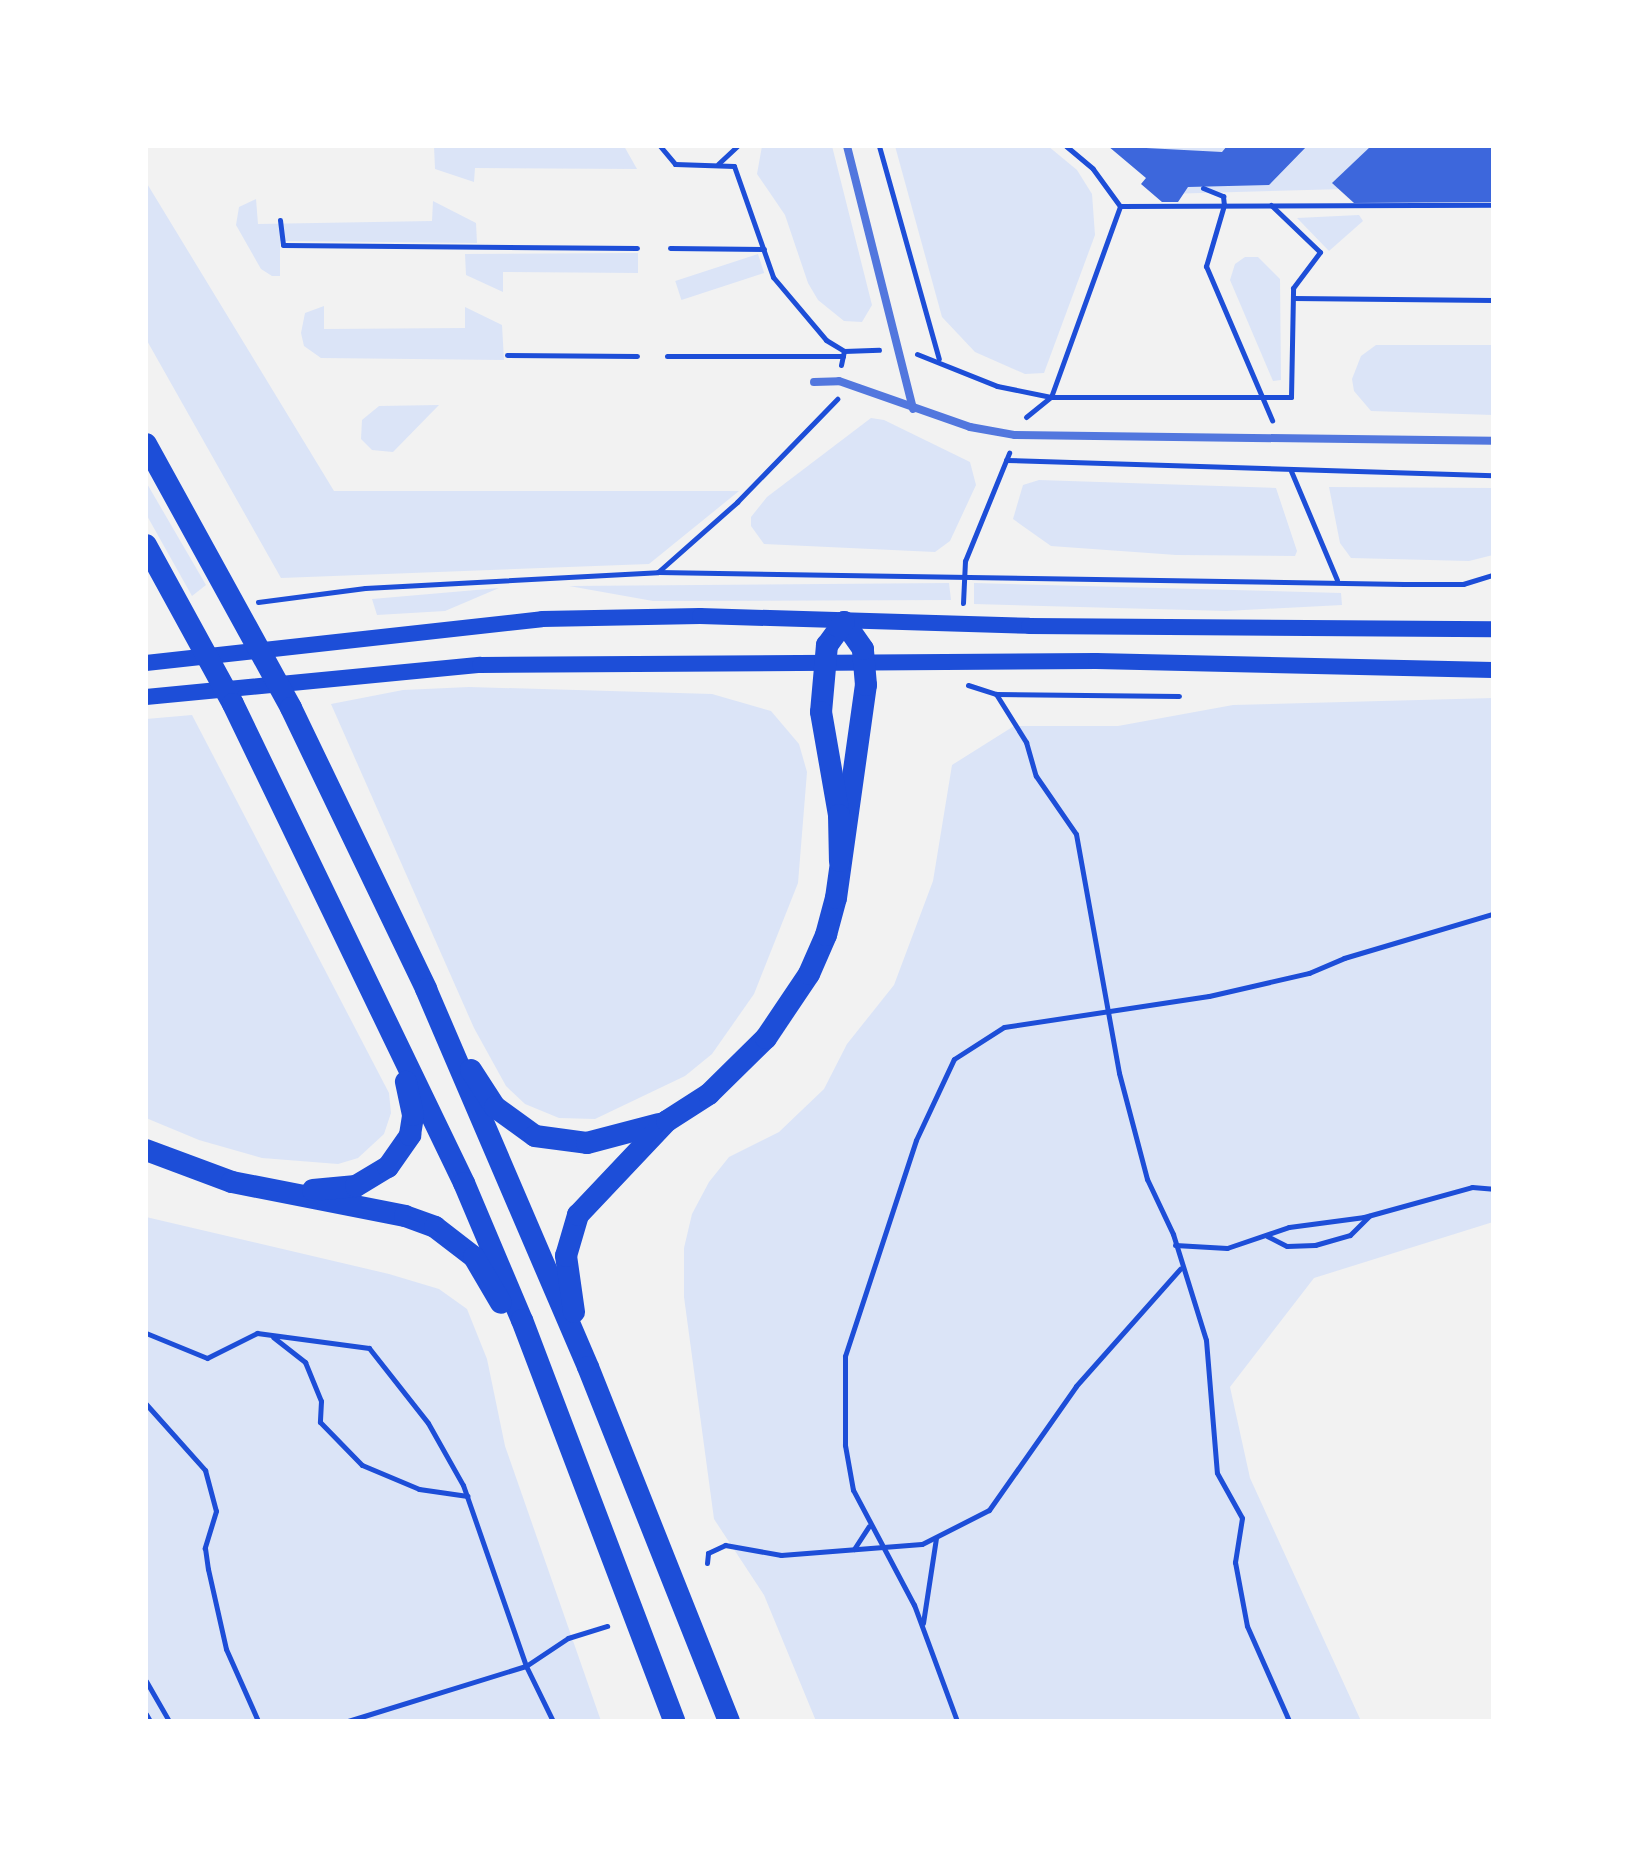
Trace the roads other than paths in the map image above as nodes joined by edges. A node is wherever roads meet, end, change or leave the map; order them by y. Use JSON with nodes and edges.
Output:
{"nodes":[{"id":1,"x":847,"y":146,"type":"edge"},
{"id":2,"x":814,"y":382,"type":"dead end"},
{"id":3,"x":913,"y":409,"type":"junction"},
{"id":4,"x":1493,"y":441,"type":"edge"},
{"id":5,"x":146,"y":444,"type":"edge"},
{"id":6,"x":146,"y":545,"type":"edge"},
{"id":7,"x":844,"y":622,"type":"junction"},
{"id":8,"x":1493,"y":629,"type":"edge"},
{"id":9,"x":146,"y":663,"type":"edge"},
{"id":10,"x":866,"y":664,"type":"junction"},
{"id":11,"x":823,"y":665,"type":"junction"},
{"id":12,"x":1493,"y":670,"type":"edge"},
{"id":13,"x":146,"y":697,"type":"edge"},
{"id":14,"x":840,"y":861,"type":"junction"},
{"id":15,"x":426,"y":989,"type":"junction"},
{"id":16,"x":391,"y":1031,"type":"junction"},
{"id":17,"x":667,"y":1121,"type":"junction"},
{"id":18,"x":146,"y":1150,"type":"edge"},
{"id":19,"x":280,"y":1191,"type":"junction"},
{"id":20,"x":588,"y":1367,"type":"junction"},
{"id":21,"x":560,"y":1421,"type":"junction"},
{"id":22,"x":674,"y":1721,"type":"edge"},
{"id":23,"x":729,"y":1721,"type":"edge"}],
"edges":[{"from":1,"to":3,"type":"street"},
{"from":2,"to":3,"type":"street"},
{"from":3,"to":4,"type":"street"},
{"from":5,"to":15,"type":"highway"},
{"from":6,"to":16,"type":"highway"},
{"from":7,"to":8,"type":"main road"},
{"from":7,"to":9,"type":"main road"},
{"from":7,"to":10,"type":"highway"},
{"from":7,"to":11,"type":"highway"},
{"from":10,"to":11,"type":"main road"},
{"from":10,"to":12,"type":"main road"},
{"from":10,"to":14,"type":"highway"},
{"from":11,"to":13,"type":"main road"},
{"from":11,"to":14,"type":"highway"},
{"from":14,"to":17,"type":"highway"},
{"from":15,"to":17,"type":"highway"},
{"from":15,"to":20,"type":"highway"},
{"from":16,"to":19,"type":"highway"},
{"from":16,"to":21,"type":"highway"},
{"from":17,"to":20,"type":"highway"},
{"from":18,"to":19,"type":"highway"},
{"from":19,"to":21,"type":"highway"},
{"from":20,"to":23,"type":"highway"},
{"from":21,"to":22,"type":"highway"}]}
